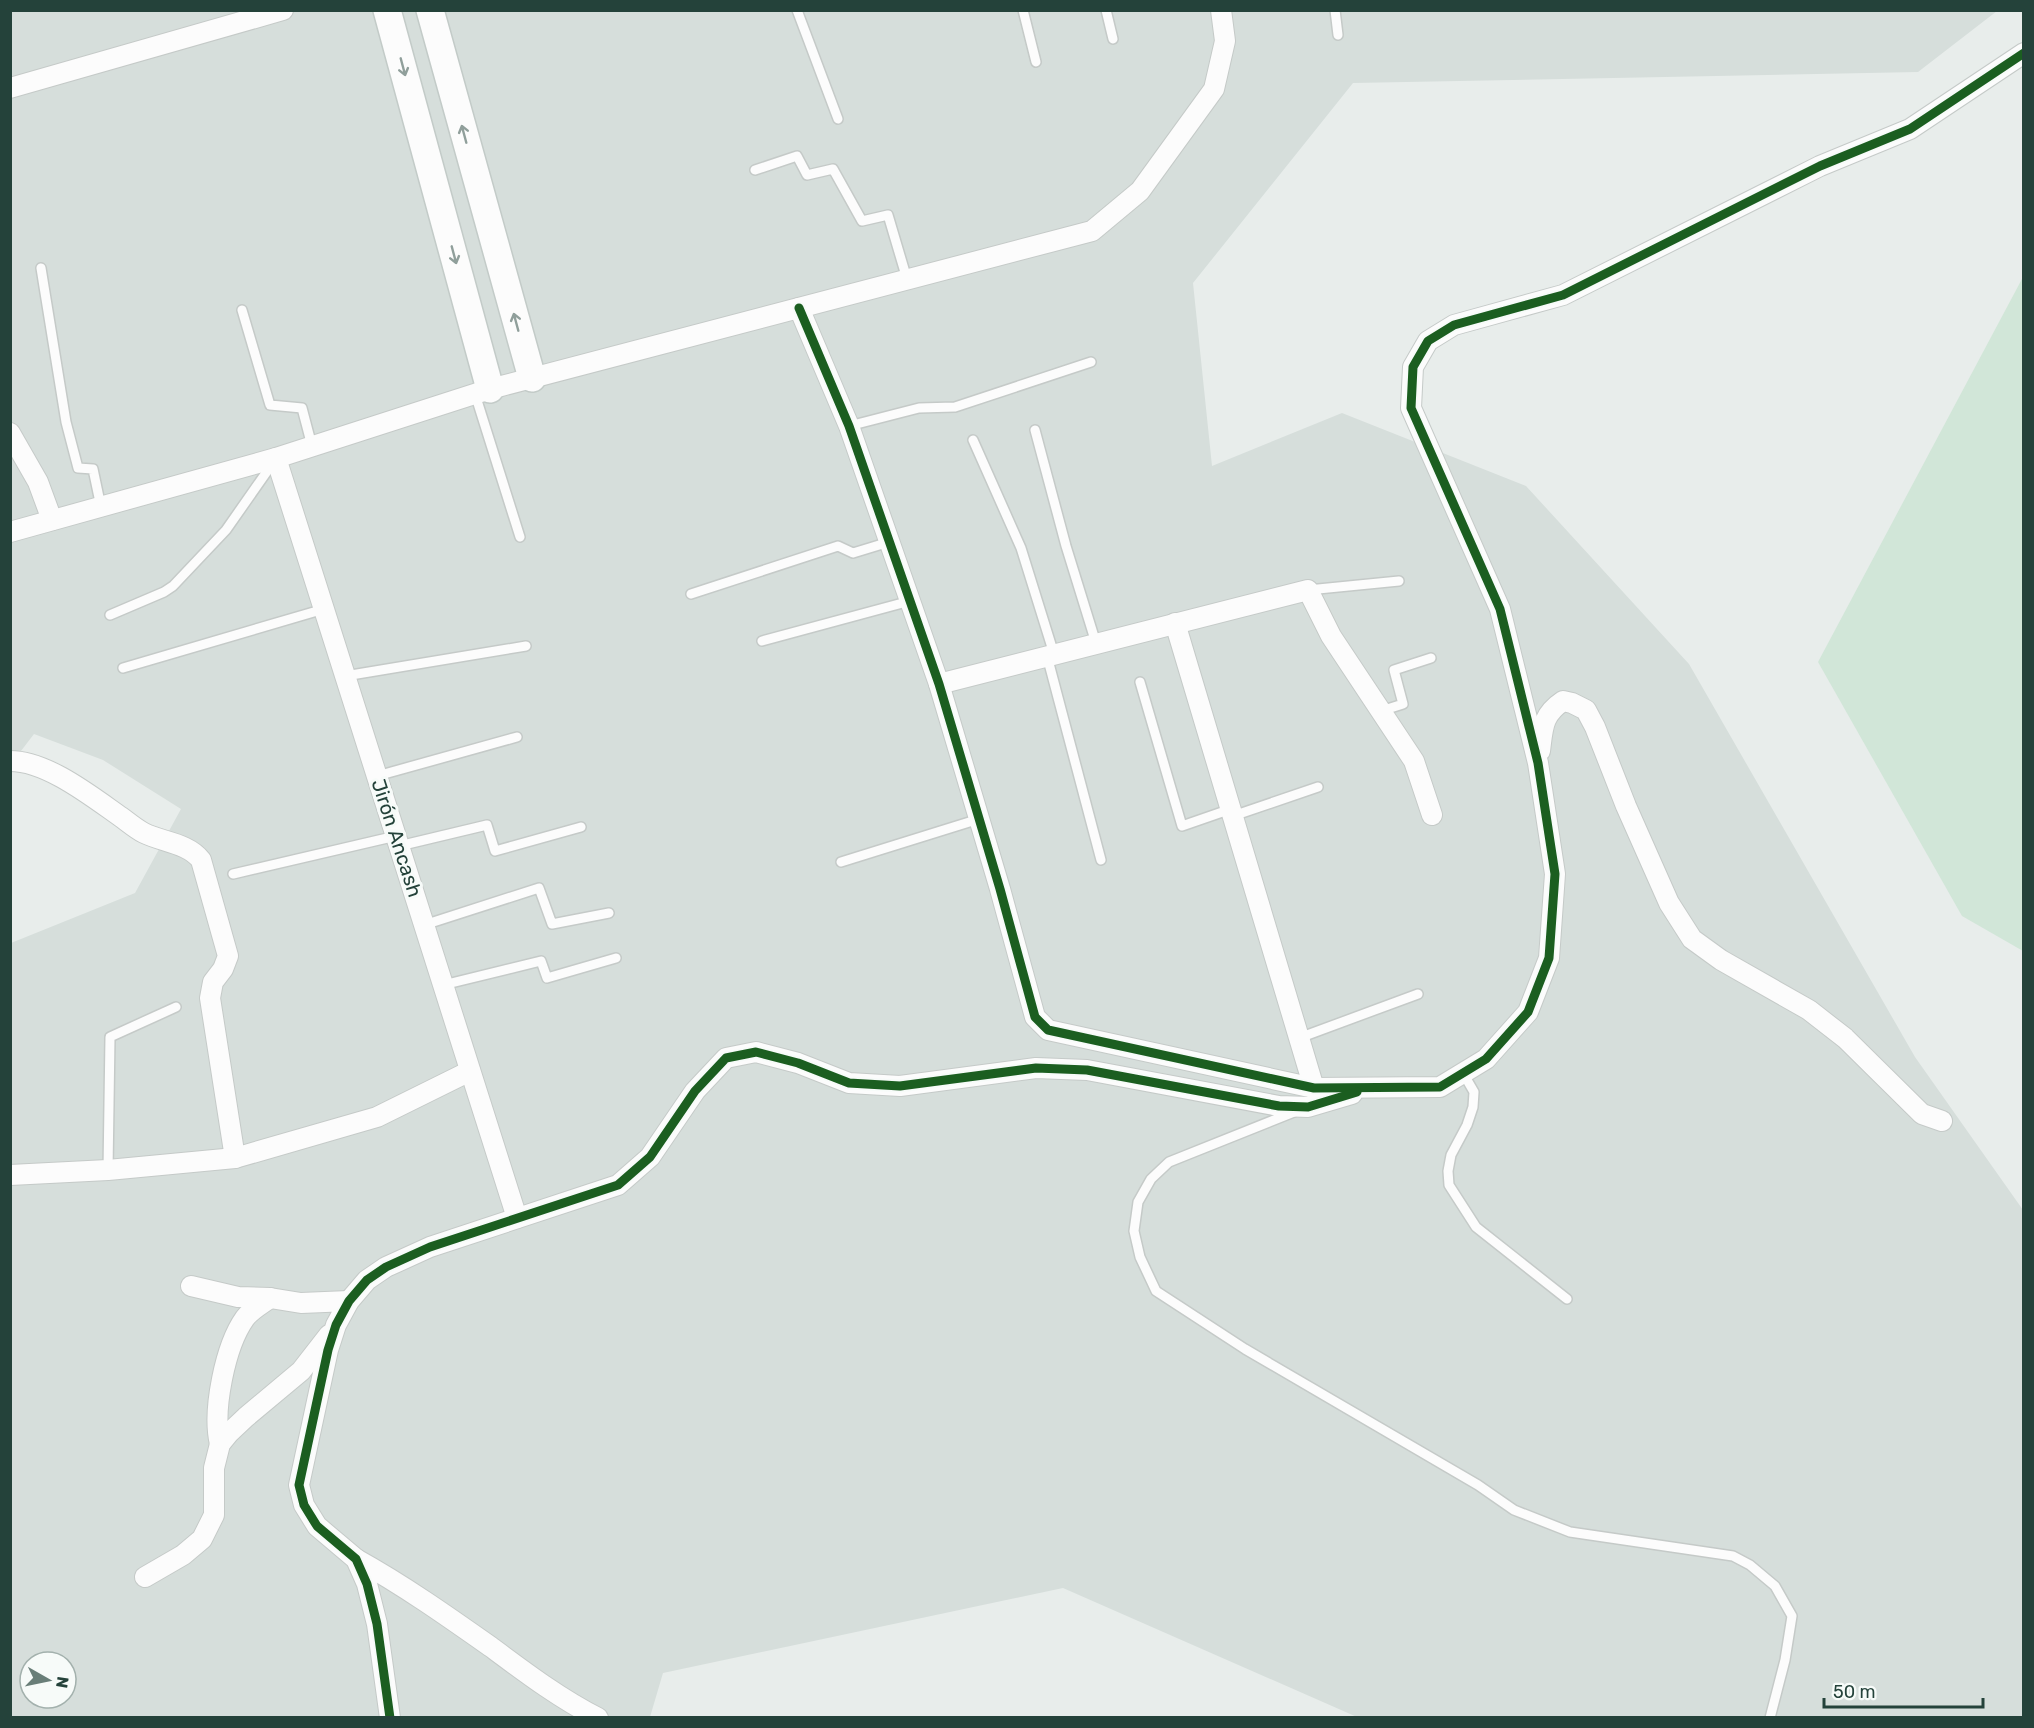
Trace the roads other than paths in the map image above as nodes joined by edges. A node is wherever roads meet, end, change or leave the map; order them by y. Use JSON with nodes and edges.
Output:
{"nodes":[{"id":1,"x":283,"y":10,"type":"edge"},
{"id":2,"x":387,"y":10,"type":"edge"},
{"id":3,"x":430,"y":10,"type":"edge"},
{"id":4,"x":797,"y":10,"type":"edge"},
{"id":5,"x":1023,"y":10,"type":"edge"},
{"id":6,"x":1106,"y":10,"type":"edge"},
{"id":7,"x":1221,"y":10,"type":"edge"},
{"id":8,"x":1335,"y":10,"type":"edge"},
{"id":9,"x":1338,"y":35,"type":"dead end"},
{"id":10,"x":1113,"y":39,"type":"dead end"},
{"id":11,"x":2024,"y":53,"type":"edge"},
{"id":12,"x":1036,"y":62,"type":"dead end"},
{"id":13,"x":10,"y":88,"type":"edge"},
{"id":14,"x":838,"y":119,"type":"dead end"},
{"id":15,"x":755,"y":170,"type":"dead end"},
{"id":16,"x":41,"y":268,"type":"dead end"},
{"id":17,"x":907,"y":279,"type":"junction"},
{"id":18,"x":799,"y":308,"type":"junction"},
{"id":19,"x":242,"y":310,"type":"dead end"},
{"id":20,"x":1091,"y":362,"type":"dead end"},
{"id":21,"x":531,"y":378,"type":"junction"},
{"id":22,"x":483,"y":392,"type":"junction"},
{"id":23,"x":849,"y":426,"type":"junction"},
{"id":24,"x":1035,"y":430,"type":"dead end"},
{"id":25,"x":10,"y":433,"type":"edge"},
{"id":26,"x":973,"y":440,"type":"dead end"},
{"id":27,"x":312,"y":446,"type":"junction"},
{"id":28,"x":276,"y":458,"type":"junction"},
{"id":29,"x":101,"y":507,"type":"junction"},
{"id":30,"x":52,"y":520,"type":"junction"},
{"id":31,"x":10,"y":532,"type":"edge"},
{"id":32,"x":520,"y":537,"type":"dead end"},
{"id":33,"x":889,"y":542,"type":"junction"},
{"id":34,"x":1399,"y":581,"type":"dead end"},
{"id":35,"x":1308,"y":590,"type":"junction"},
{"id":36,"x":691,"y":594,"type":"dead end"},
{"id":37,"x":910,"y":601,"type":"junction"},
{"id":38,"x":324,"y":609,"type":"junction"},
{"id":39,"x":110,"y":615,"type":"dead end"},
{"id":40,"x":1175,"y":623,"type":"junction"},
{"id":41,"x":762,"y":641,"type":"dead end"},
{"id":42,"x":1096,"y":643,"type":"junction"},
{"id":43,"x":526,"y":646,"type":"dead end"},
{"id":44,"x":1051,"y":655,"type":"junction"},
{"id":45,"x":1431,"y":658,"type":"dead end"},
{"id":46,"x":123,"y":668,"type":"dead end"},
{"id":47,"x":345,"y":676,"type":"junction"},
{"id":48,"x":1140,"y":682,"type":"dead end"},
{"id":49,"x":939,"y":684,"type":"junction"},
{"id":50,"x":1380,"y":712,"type":"junction"},
{"id":51,"x":517,"y":737,"type":"dead end"},
{"id":52,"x":10,"y":761,"type":"edge"},
{"id":53,"x":1538,"y":763,"type":"junction"},
{"id":54,"x":377,"y":776,"type":"junction"},
{"id":55,"x":1318,"y":787,"type":"dead end"},
{"id":56,"x":1232,"y":812,"type":"junction"},
{"id":57,"x":1432,"y":815,"type":"dead end"},
{"id":58,"x":980,"y":819,"type":"junction"},
{"id":59,"x":581,"y":827,"type":"dead end"},
{"id":60,"x":398,"y":841,"type":"junction"},
{"id":61,"x":1101,"y":860,"type":"dead end"},
{"id":62,"x":841,"y":862,"type":"dead end"},
{"id":63,"x":233,"y":874,"type":"dead end"},
{"id":64,"x":609,"y":913,"type":"dead end"},
{"id":65,"x":424,"y":925,"type":"junction"},
{"id":66,"x":616,"y":958,"type":"dead end"},
{"id":67,"x":443,"y":985,"type":"junction"},
{"id":68,"x":1418,"y":994,"type":"dead end"},
{"id":69,"x":176,"y":1007,"type":"dead end"},
{"id":70,"x":1299,"y":1038,"type":"junction"},
{"id":71,"x":470,"y":1071,"type":"junction"},
{"id":72,"x":1463,"y":1073,"type":"junction"},
{"id":73,"x":1374,"y":1087,"type":"junction"},
{"id":74,"x":1314,"y":1088,"type":"junction"},
{"id":75,"x":1308,"y":1107,"type":"junction"},
{"id":76,"x":1942,"y":1121,"type":"dead end"},
{"id":77,"x":235,"y":1158,"type":"junction"},
{"id":78,"x":108,"y":1170,"type":"junction"},
{"id":79,"x":10,"y":1175,"type":"edge"},
{"id":80,"x":517,"y":1218,"type":"junction"},
{"id":81,"x":190,"y":1286,"type":"dead end"},
{"id":82,"x":270,"y":1298,"type":"junction"},
{"id":83,"x":1567,"y":1299,"type":"dead end"},
{"id":84,"x":349,"y":1301,"type":"junction"},
{"id":85,"x":336,"y":1325,"type":"junction"},
{"id":86,"x":220,"y":1444,"type":"junction"},
{"id":87,"x":356,"y":1559,"type":"junction"},
{"id":88,"x":145,"y":1577,"type":"dead end"},
{"id":89,"x":390,"y":1718,"type":"edge"},
{"id":90,"x":598,"y":1718,"type":"edge"},
{"id":91,"x":1770,"y":1718,"type":"edge"}],
"edges":[{"from":1,"to":13,"type":"street"},
{"from":2,"to":22,"type":"street","one_way":true},
{"from":21,"to":3,"type":"street","one_way":true},
{"from":4,"to":14,"type":"lane"},
{"from":5,"to":12,"type":"lane"},
{"from":6,"to":10,"type":"lane"},
{"from":7,"to":17,"type":"street"},
{"from":8,"to":9,"type":"lane"},
{"from":11,"to":53,"type":"street"},
{"from":15,"to":17,"type":"lane"},
{"from":16,"to":29,"type":"lane"},
{"from":17,"to":18,"type":"street"},
{"from":18,"to":21,"type":"street"},
{"from":18,"to":23,"type":"street"},
{"from":19,"to":27,"type":"lane"},
{"from":20,"to":23,"type":"lane"},
{"from":21,"to":22,"type":"street"},
{"from":22,"to":27,"type":"street"},
{"from":22,"to":32,"type":"lane"},
{"from":23,"to":33,"type":"street"},
{"from":24,"to":42,"type":"lane"},
{"from":25,"to":30,"type":"street"},
{"from":26,"to":44,"type":"lane"},
{"from":27,"to":28,"type":"street"},
{"from":28,"to":29,"type":"street"},
{"from":28,"to":38,"type":"street","name":"Jirón Ancash"},
{"from":28,"to":39,"type":"lane"},
{"from":29,"to":30,"type":"street"},
{"from":30,"to":31,"type":"street"},
{"from":33,"to":36,"type":"lane"},
{"from":33,"to":37,"type":"street"},
{"from":34,"to":35,"type":"lane"},
{"from":35,"to":40,"type":"street"},
{"from":35,"to":50,"type":"street"},
{"from":37,"to":41,"type":"lane"},
{"from":37,"to":49,"type":"street"},
{"from":38,"to":46,"type":"lane"},
{"from":38,"to":47,"type":"street","name":"Jirón Ancash"},
{"from":40,"to":42,"type":"street"},
{"from":40,"to":56,"type":"street"},
{"from":42,"to":44,"type":"street"},
{"from":43,"to":47,"type":"lane"},
{"from":44,"to":49,"type":"street"},
{"from":44,"to":61,"type":"lane"},
{"from":45,"to":50,"type":"lane"},
{"from":47,"to":54,"type":"street","name":"Jirón Ancash"},
{"from":48,"to":56,"type":"lane"},
{"from":49,"to":58,"type":"street"},
{"from":50,"to":57,"type":"street"},
{"from":51,"to":54,"type":"lane"},
{"from":52,"to":77,"type":"street"},
{"from":53,"to":72,"type":"street"},
{"from":53,"to":76,"type":"street"},
{"from":54,"to":60,"type":"street","name":"Jirón Ancash"},
{"from":55,"to":56,"type":"lane"},
{"from":56,"to":70,"type":"street"},
{"from":58,"to":62,"type":"lane"},
{"from":58,"to":74,"type":"street"},
{"from":59,"to":60,"type":"lane"},
{"from":60,"to":63,"type":"lane"},
{"from":60,"to":65,"type":"street","name":"Jirón Ancash"},
{"from":64,"to":65,"type":"lane"},
{"from":65,"to":67,"type":"street","name":"Jirón Ancash"},
{"from":66,"to":67,"type":"lane"},
{"from":67,"to":71,"type":"street","name":"Jirón Ancash"},
{"from":68,"to":70,"type":"lane"},
{"from":69,"to":78,"type":"lane"},
{"from":70,"to":74,"type":"street"},
{"from":71,"to":77,"type":"street"},
{"from":71,"to":80,"type":"street","name":"Jirón Ancash"},
{"from":72,"to":73,"type":"street"},
{"from":72,"to":83,"type":"lane"},
{"from":73,"to":74,"type":"street"},
{"from":73,"to":75,"type":"street"},
{"from":75,"to":80,"type":"street"},
{"from":75,"to":91,"type":"lane"},
{"from":77,"to":78,"type":"street"},
{"from":78,"to":79,"type":"street"},
{"from":80,"to":84,"type":"street"},
{"from":81,"to":82,"type":"street"},
{"from":82,"to":84,"type":"street"},
{"from":82,"to":86,"type":"street"},
{"from":84,"to":85,"type":"street"},
{"from":85,"to":86,"type":"street"},
{"from":85,"to":87,"type":"street"},
{"from":86,"to":88,"type":"street"},
{"from":87,"to":89,"type":"street"},
{"from":87,"to":90,"type":"street"}]}
